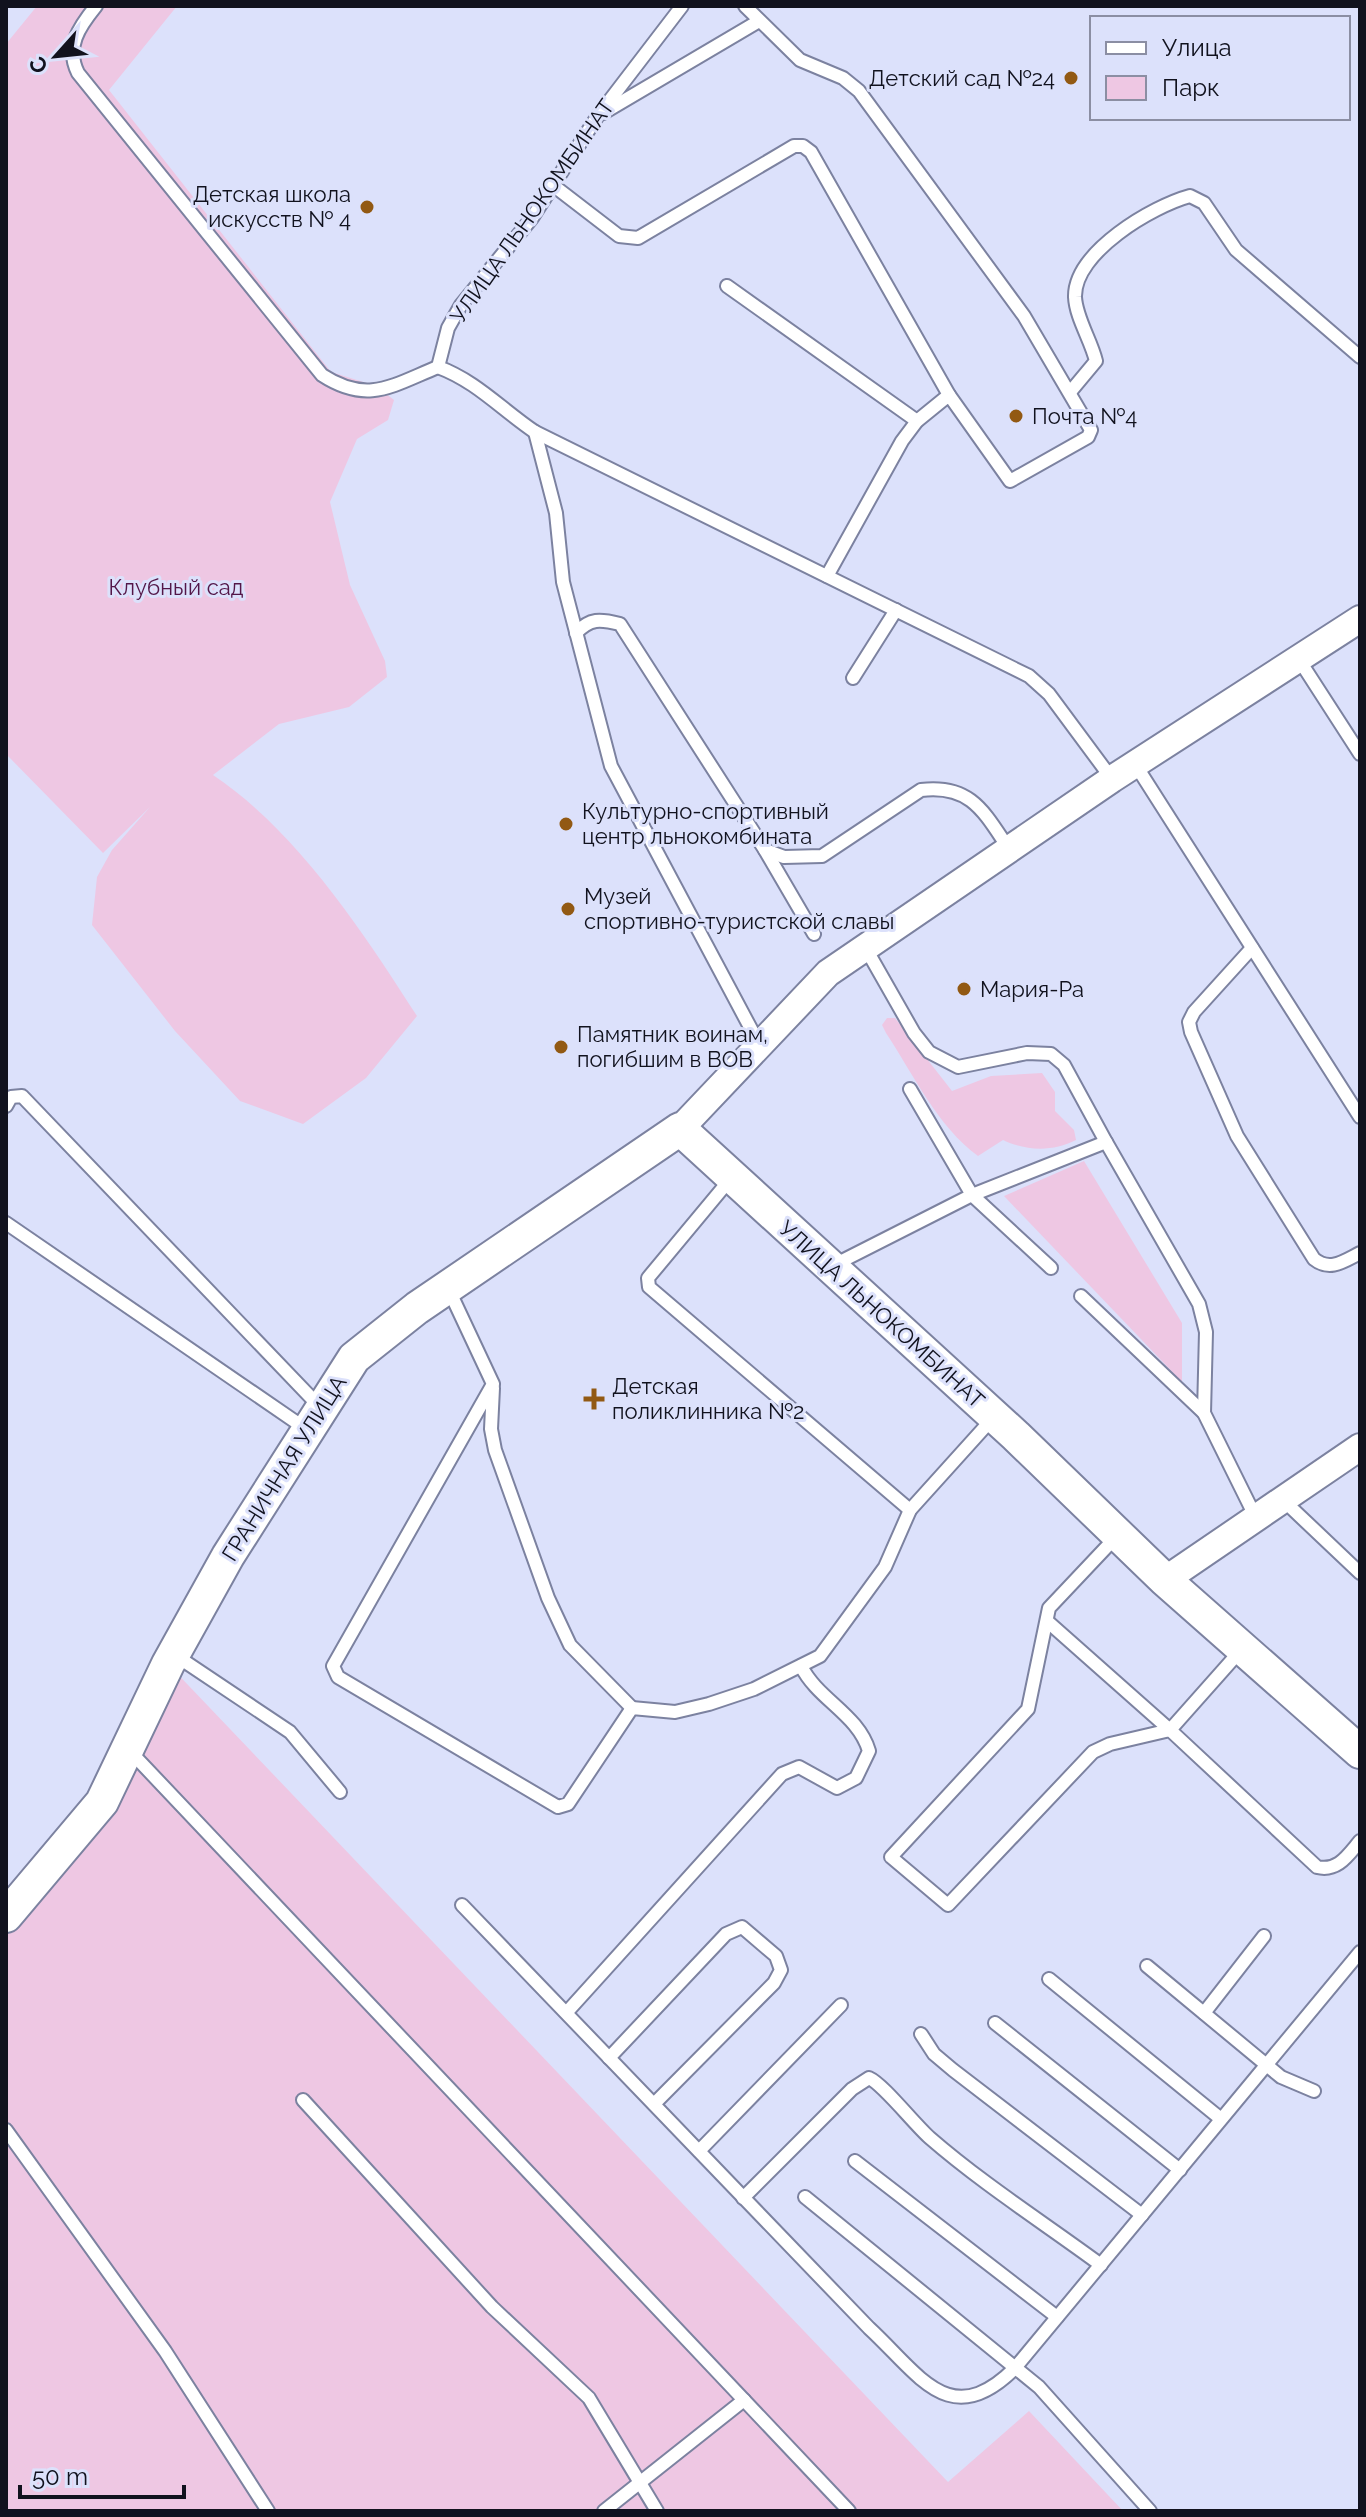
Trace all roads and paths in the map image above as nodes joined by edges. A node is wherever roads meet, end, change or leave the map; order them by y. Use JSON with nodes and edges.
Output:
{"nodes":[{"id":1,"x":96,"y":6,"type":"edge"},
{"id":2,"x":682,"y":6,"type":"edge"},
{"id":3,"x":745,"y":6,"type":"edge"},
{"id":4,"x":759,"y":21,"type":"junction"},
{"id":5,"x":597,"y":117,"type":"junction"},
{"id":6,"x":554,"y":186,"type":"junction"},
{"id":7,"x":727,"y":286,"type":"dead end"},
{"id":8,"x":1360,"y":357,"type":"edge"},
{"id":9,"x":438,"y":367,"type":"junction"},
{"id":10,"x":1071,"y":391,"type":"junction"},
{"id":11,"x":949,"y":395,"type":"junction"},
{"id":12,"x":917,"y":421,"type":"junction"},
{"id":13,"x":535,"y":432,"type":"junction"},
{"id":14,"x":827,"y":576,"type":"junction"},
{"id":15,"x":896,"y":610,"type":"junction"},
{"id":16,"x":1360,"y":619,"type":"edge"},
{"id":17,"x":576,"y":633,"type":"junction"},
{"id":18,"x":1298,"y":658,"type":"junction"},
{"id":19,"x":853,"y":678,"type":"dead end"},
{"id":20,"x":1360,"y":754,"type":"edge"},
{"id":21,"x":1135,"y":764,"type":"junction"},
{"id":22,"x":1112,"y":779,"type":"junction"},
{"id":23,"x":1009,"y":849,"type":"junction"},
{"id":24,"x":765,"y":850,"type":"junction"},
{"id":25,"x":814,"y":934,"type":"dead end"},
{"id":26,"x":865,"y":947,"type":"junction"},
{"id":27,"x":1252,"y":948,"type":"junction"},
{"id":28,"x":759,"y":1044,"type":"junction"},
{"id":29,"x":910,"y":1089,"type":"dead end"},
{"id":30,"x":6,"y":1106,"type":"edge"},
{"id":31,"x":1360,"y":1117,"type":"edge"},
{"id":32,"x":680,"y":1129,"type":"junction"},
{"id":33,"x":1106,"y":1142,"type":"junction"},
{"id":34,"x":732,"y":1177,"type":"junction"},
{"id":35,"x":972,"y":1195,"type":"junction"},
{"id":36,"x":6,"y":1223,"type":"edge"},
{"id":37,"x":1360,"y":1253,"type":"edge"},
{"id":38,"x":831,"y":1267,"type":"junction"},
{"id":39,"x":1051,"y":1268,"type":"dead end"},
{"id":40,"x":448,"y":1288,"type":"junction"},
{"id":41,"x":1081,"y":1296,"type":"dead end"},
{"id":42,"x":493,"y":1384,"type":"junction"},
{"id":43,"x":1204,"y":1413,"type":"junction"},
{"id":44,"x":995,"y":1416,"type":"junction"},
{"id":45,"x":313,"y":1418,"type":"junction"},
{"id":46,"x":1360,"y":1447,"type":"edge"},
{"id":47,"x":1283,"y":1500,"type":"junction"},
{"id":48,"x":910,"y":1510,"type":"junction"},
{"id":49,"x":1256,"y":1518,"type":"junction"},
{"id":50,"x":1119,"y":1535,"type":"junction"},
{"id":51,"x":1360,"y":1573,"type":"edge"},
{"id":52,"x":1165,"y":1580,"type":"junction"},
{"id":53,"x":1047,"y":1621,"type":"junction"},
{"id":54,"x":1243,"y":1648,"type":"junction"},
{"id":55,"x":173,"y":1654,"type":"junction"},
{"id":56,"x":801,"y":1666,"type":"junction"},
{"id":57,"x":632,"y":1708,"type":"junction"},
{"id":58,"x":1170,"y":1730,"type":"junction"},
{"id":59,"x":128,"y":1749,"type":"junction"},
{"id":60,"x":1360,"y":1752,"type":"edge"},
{"id":61,"x":340,"y":1792,"type":"dead end"},
{"id":62,"x":1360,"y":1841,"type":"edge"},
{"id":63,"x":462,"y":1905,"type":"dead end"},
{"id":64,"x":6,"y":1916,"type":"edge"},
{"id":65,"x":1264,"y":1936,"type":"dead end"},
{"id":66,"x":1360,"y":1952,"type":"edge"},
{"id":67,"x":1147,"y":1966,"type":"dead end"},
{"id":68,"x":1049,"y":1979,"type":"dead end"},
{"id":69,"x":841,"y":2005,"type":"dead end"},
{"id":70,"x":567,"y":2012,"type":"junction"},
{"id":71,"x":1204,"y":2013,"type":"junction"},
{"id":72,"x":995,"y":2023,"type":"dead end"},
{"id":73,"x":921,"y":2034,"type":"dead end"},
{"id":74,"x":609,"y":2058,"type":"junction"},
{"id":75,"x":1267,"y":2065,"type":"junction"},
{"id":76,"x":1314,"y":2091,"type":"dead end"},
{"id":77,"x":303,"y":2100,"type":"dead end"},
{"id":78,"x":654,"y":2104,"type":"junction"},
{"id":79,"x":1221,"y":2119,"type":"junction"},
{"id":80,"x":6,"y":2130,"type":"edge"},
{"id":81,"x":699,"y":2151,"type":"junction"},
{"id":82,"x":855,"y":2161,"type":"dead end"},
{"id":83,"x":1180,"y":2170,"type":"junction"},
{"id":84,"x":805,"y":2197,"type":"dead end"},
{"id":85,"x":743,"y":2198,"type":"junction"},
{"id":86,"x":1142,"y":2215,"type":"junction"},
{"id":87,"x":1101,"y":2265,"type":"junction"},
{"id":88,"x":1057,"y":2317,"type":"junction"},
{"id":89,"x":1015,"y":2368,"type":"junction"},
{"id":90,"x":744,"y":2400,"type":"junction"},
{"id":91,"x":640,"y":2481,"type":"junction"},
{"id":92,"x":268,"y":2511,"type":"edge"},
{"id":93,"x":604,"y":2511,"type":"edge"},
{"id":94,"x":657,"y":2511,"type":"edge"},
{"id":95,"x":849,"y":2511,"type":"edge"},
{"id":96,"x":1150,"y":2511,"type":"edge"}],
"edges":[{"from":1,"to":9,"type":"lane"},
{"from":2,"to":5,"type":"lane","name":"УЛИЦА ЛЬНОКОМБИНАТ"},
{"from":3,"to":4,"type":"lane"},
{"from":4,"to":5,"type":"lane"},
{"from":4,"to":10,"type":"lane"},
{"from":5,"to":6,"type":"lane","name":"УЛИЦА ЛЬНОКОМБИНАТ"},
{"from":6,"to":9,"type":"lane","name":"УЛИЦА ЛЬНОКОМБИНАТ"},
{"from":6,"to":11,"type":"lane"},
{"from":7,"to":12,"type":"lane"},
{"from":8,"to":10,"type":"lane"},
{"from":9,"to":13,"type":"lane"},
{"from":10,"to":11,"type":"lane"},
{"from":11,"to":12,"type":"lane"},
{"from":12,"to":14,"type":"lane"},
{"from":13,"to":14,"type":"lane"},
{"from":13,"to":17,"type":"lane"},
{"from":14,"to":15,"type":"lane"},
{"from":15,"to":19,"type":"lane"},
{"from":15,"to":22,"type":"lane"},
{"from":16,"to":18,"type":"street"},
{"from":17,"to":24,"type":"lane"},
{"from":17,"to":28,"type":"lane"},
{"from":18,"to":20,"type":"lane"},
{"from":18,"to":21,"type":"street"},
{"from":21,"to":22,"type":"street"},
{"from":21,"to":27,"type":"lane"},
{"from":22,"to":23,"type":"street"},
{"from":23,"to":24,"type":"lane"},
{"from":23,"to":26,"type":"street"},
{"from":24,"to":25,"type":"lane"},
{"from":26,"to":28,"type":"street"},
{"from":26,"to":33,"type":"lane"},
{"from":27,"to":31,"type":"lane"},
{"from":27,"to":37,"type":"lane"},
{"from":28,"to":32,"type":"street"},
{"from":29,"to":35,"type":"lane"},
{"from":30,"to":45,"type":"lane"},
{"from":32,"to":34,"type":"street","name":"УЛИЦА ЛЬНОКОМБИНАТ"},
{"from":32,"to":40,"type":"street","name":"ГРАНИЧНАЯ УЛИЦА"},
{"from":33,"to":35,"type":"lane"},
{"from":33,"to":43,"type":"lane"},
{"from":34,"to":38,"type":"street","name":"УЛИЦА ЛЬНОКОМБИНАТ"},
{"from":34,"to":48,"type":"lane"},
{"from":35,"to":38,"type":"lane"},
{"from":35,"to":39,"type":"lane"},
{"from":36,"to":45,"type":"lane"},
{"from":38,"to":44,"type":"street","name":"УЛИЦА ЛЬНОКОМБИНАТ"},
{"from":40,"to":42,"type":"lane"},
{"from":40,"to":45,"type":"street","name":"ГРАНИЧНАЯ УЛИЦА"},
{"from":41,"to":43,"type":"lane"},
{"from":42,"to":57,"type":"lane"},
{"from":42,"to":57,"type":"lane"},
{"from":43,"to":49,"type":"lane"},
{"from":44,"to":48,"type":"lane"},
{"from":44,"to":50,"type":"street","name":"УЛИЦА ЛЬНОКОМБИНАТ"},
{"from":45,"to":55,"type":"street","name":"ГРАНИЧНАЯ УЛИЦА"},
{"from":46,"to":47,"type":"street"},
{"from":47,"to":49,"type":"street"},
{"from":47,"to":51,"type":"lane"},
{"from":48,"to":56,"type":"lane"},
{"from":49,"to":52,"type":"street"},
{"from":50,"to":52,"type":"street","name":"УЛИЦА ЛЬНОКОМБИНАТ"},
{"from":50,"to":53,"type":"lane"},
{"from":52,"to":54,"type":"street","name":"УЛИЦА ЛЬНОКОМБИНАТ"},
{"from":53,"to":58,"type":"lane"},
{"from":53,"to":58,"type":"lane"},
{"from":54,"to":58,"type":"lane"},
{"from":54,"to":60,"type":"street","name":"УЛИЦА ЛЬНОКОМБИНАТ"},
{"from":55,"to":59,"type":"street","name":"ГРАНИЧНАЯ УЛИЦА"},
{"from":55,"to":61,"type":"lane"},
{"from":56,"to":57,"type":"lane"},
{"from":56,"to":70,"type":"lane"},
{"from":58,"to":62,"type":"lane"},
{"from":59,"to":64,"type":"street","name":"ГРАНИЧНАЯ УЛИЦА"},
{"from":59,"to":90,"type":"lane"},
{"from":63,"to":70,"type":"lane"},
{"from":65,"to":71,"type":"lane"},
{"from":66,"to":75,"type":"lane"},
{"from":67,"to":71,"type":"lane"},
{"from":68,"to":79,"type":"lane"},
{"from":69,"to":81,"type":"lane"},
{"from":70,"to":74,"type":"lane"},
{"from":71,"to":75,"type":"lane"},
{"from":72,"to":83,"type":"lane"},
{"from":73,"to":86,"type":"lane"},
{"from":74,"to":78,"type":"lane"},
{"from":74,"to":78,"type":"lane"},
{"from":75,"to":76,"type":"lane"},
{"from":75,"to":79,"type":"lane"},
{"from":77,"to":91,"type":"lane"},
{"from":78,"to":81,"type":"lane"},
{"from":79,"to":83,"type":"lane"},
{"from":80,"to":92,"type":"lane"},
{"from":81,"to":85,"type":"lane"},
{"from":82,"to":88,"type":"lane"},
{"from":83,"to":86,"type":"lane"},
{"from":84,"to":89,"type":"lane"},
{"from":85,"to":87,"type":"lane"},
{"from":85,"to":89,"type":"lane"},
{"from":86,"to":87,"type":"lane"},
{"from":87,"to":88,"type":"lane"},
{"from":88,"to":89,"type":"lane"},
{"from":89,"to":96,"type":"lane"},
{"from":90,"to":91,"type":"lane"},
{"from":90,"to":95,"type":"lane"},
{"from":91,"to":93,"type":"lane"},
{"from":91,"to":94,"type":"lane"}]}
